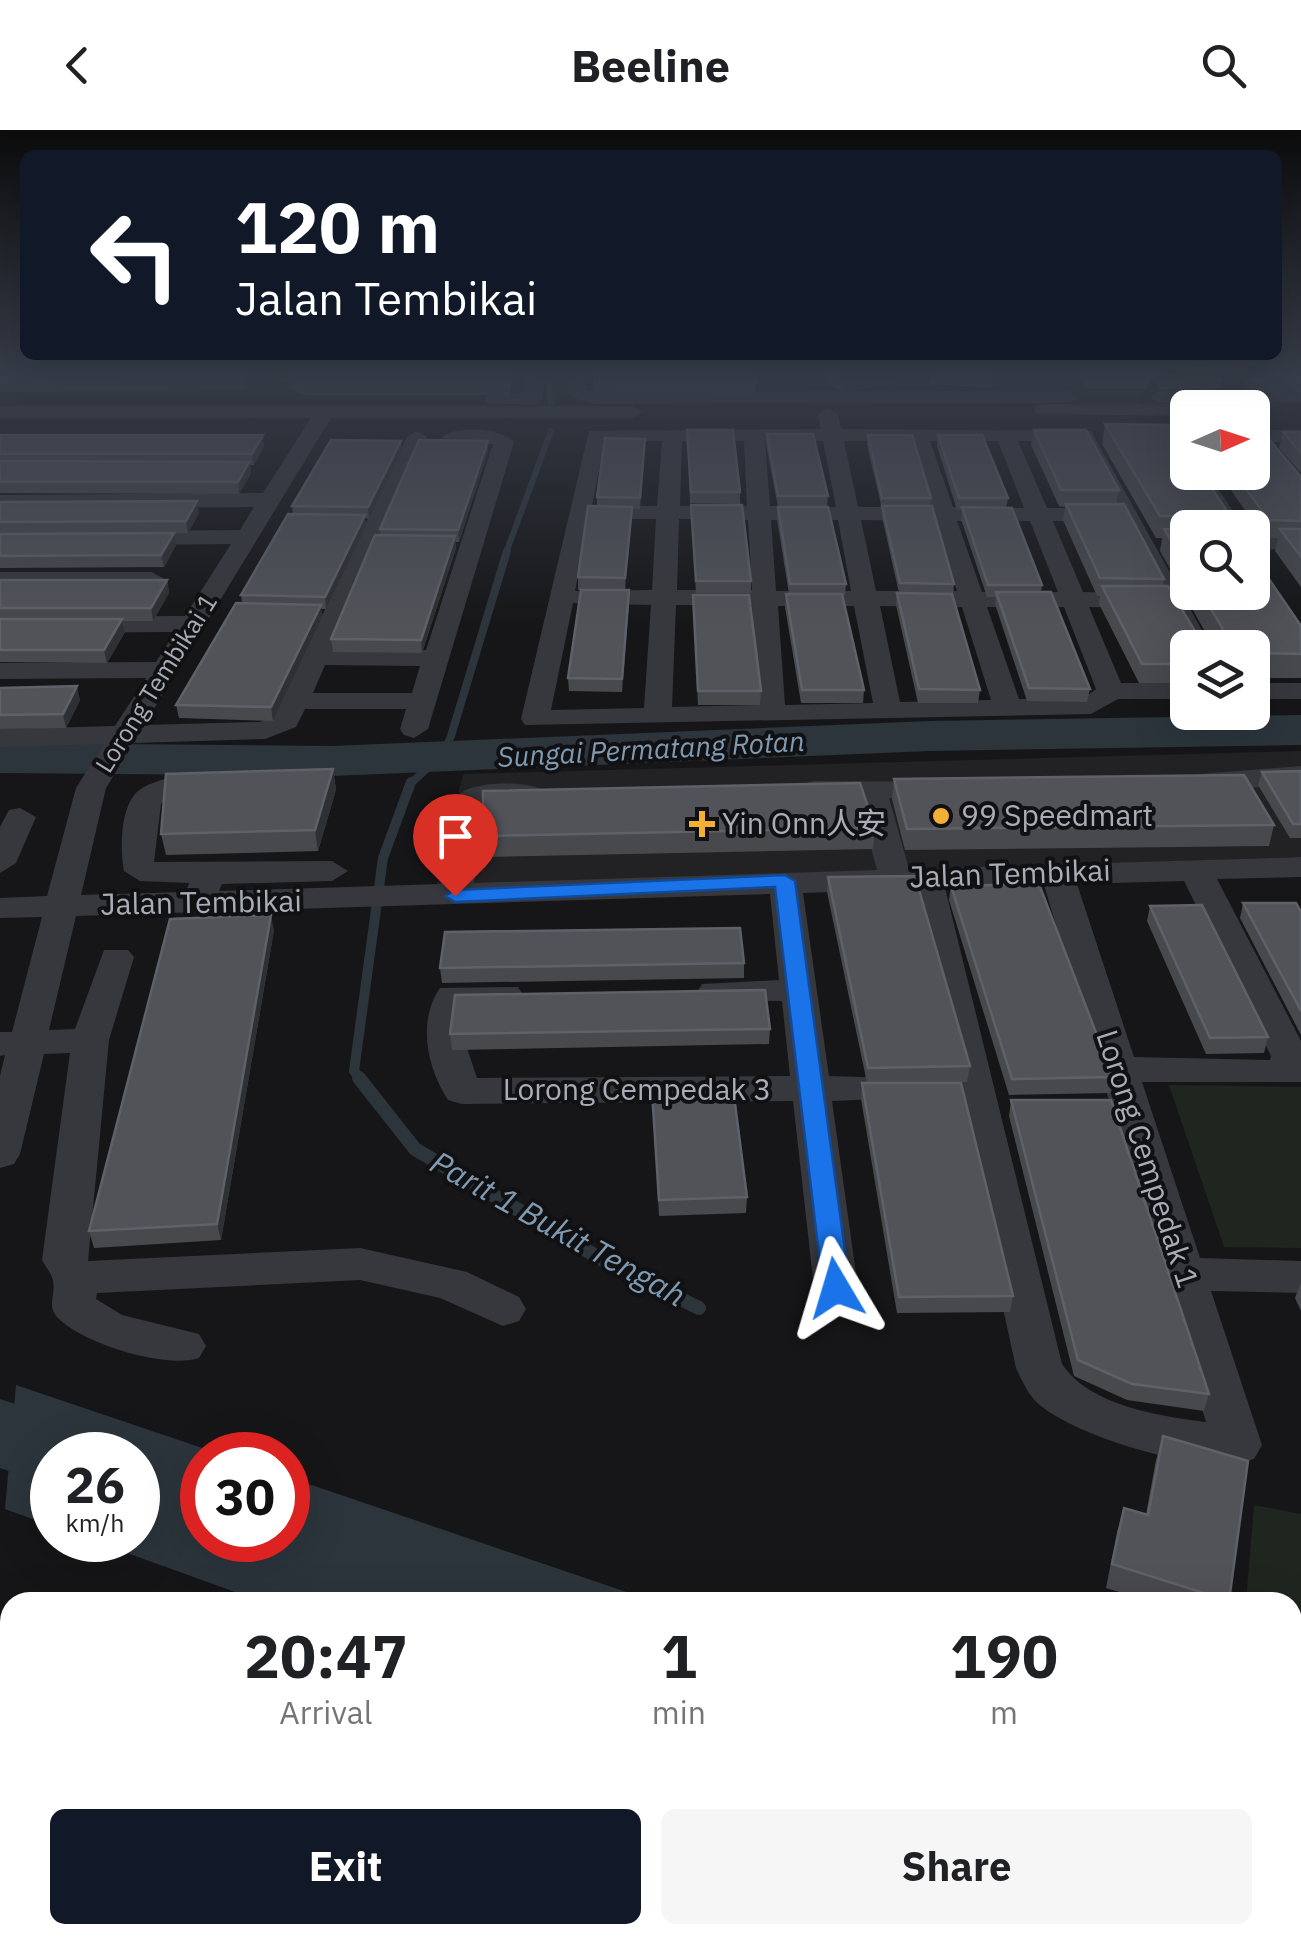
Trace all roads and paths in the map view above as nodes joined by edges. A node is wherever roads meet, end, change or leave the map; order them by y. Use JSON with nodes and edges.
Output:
{"nodes":[{"id":1,"x":290,"y":456,"type":"edge"},
{"id":2,"x":399,"y":456,"type":"edge"},
{"id":3,"x":497,"y":456,"type":"edge"},
{"id":4,"x":591,"y":456,"type":"edge"},
{"id":5,"x":671,"y":456,"type":"edge"},
{"id":6,"x":761,"y":456,"type":"edge"},
{"id":7,"x":836,"y":456,"type":"edge"},
{"id":8,"x":925,"y":456,"type":"edge"},
{"id":9,"x":1014,"y":456,"type":"edge"},
{"id":10,"x":1095,"y":456,"type":"edge"},
{"id":11,"x":1277,"y":456,"type":"edge"},
{"id":12,"x":1281,"y":461,"type":"edge"},
{"id":13,"x":0,"y":502,"type":"edge"},
{"id":14,"x":578,"y":512,"type":"junction"},
{"id":15,"x":670,"y":512,"type":"junction"},
{"id":16,"x":759,"y":513,"type":"junction"},
{"id":17,"x":848,"y":514,"type":"junction"},
{"id":18,"x":946,"y":514,"type":"junction"},
{"id":19,"x":1038,"y":515,"type":"junction"},
{"id":20,"x":1127,"y":515,"type":"junction"},
{"id":21,"x":257,"y":519,"type":"junction"},
{"id":22,"x":292,"y":519,"type":"edge"},
{"id":23,"x":94,"y":538,"type":"edge"},
{"id":24,"x":1143,"y":542,"type":"junction"},
{"id":25,"x":1170,"y":542,"type":"edge"},
{"id":26,"x":1270,"y":542,"type":"edge"},
{"id":27,"x":1301,"y":543,"type":"edge"},
{"id":28,"x":367,"y":545,"type":"junction"},
{"id":29,"x":402,"y":546,"type":"edge"},
{"id":30,"x":438,"y":546,"type":"edge"},
{"id":31,"x":473,"y":546,"type":"junction"},
{"id":32,"x":0,"y":579,"type":"edge"},
{"id":33,"x":152,"y":579,"type":"edge"},
{"id":34,"x":561,"y":596,"type":"junction"},
{"id":35,"x":1170,"y":596,"type":"edge"},
{"id":36,"x":666,"y":597,"type":"junction"},
{"id":37,"x":766,"y":598,"type":"junction"},
{"id":38,"x":866,"y":598,"type":"junction"},
{"id":39,"x":972,"y":599,"type":"junction"},
{"id":40,"x":1073,"y":600,"type":"junction"},
{"id":41,"x":1170,"y":600,"type":"edge"},
{"id":42,"x":239,"y":610,"type":"edge"},
{"id":43,"x":196,"y":617,"type":"junction"},
{"id":44,"x":0,"y":625,"type":"edge"},
{"id":45,"x":316,"y":658,"type":"junction"},
{"id":46,"x":437,"y":658,"type":"junction"},
{"id":47,"x":162,"y":670,"type":"junction"},
{"id":48,"x":0,"y":671,"type":"edge"},
{"id":49,"x":1270,"y":691,"type":"edge"},
{"id":50,"x":1301,"y":691,"type":"edge"},
{"id":51,"x":1170,"y":693,"type":"edge"},
{"id":52,"x":1101,"y":699,"type":"junction"},
{"id":53,"x":296,"y":701,"type":"junction"},
{"id":54,"x":1008,"y":708,"type":"junction"},
{"id":55,"x":888,"y":710,"type":"junction"},
{"id":56,"x":772,"y":712,"type":"junction"},
{"id":57,"x":658,"y":715,"type":"junction"},
{"id":58,"x":0,"y":738,"type":"edge"},
{"id":59,"x":120,"y":738,"type":"junction"},
{"id":60,"x":1301,"y":775,"type":"edge"},
{"id":61,"x":236,"y":782,"type":"edge"},
{"id":62,"x":1244,"y":782,"type":"junction"},
{"id":63,"x":1166,"y":784,"type":"edge"},
{"id":64,"x":969,"y":787,"type":"edge"},
{"id":65,"x":871,"y":789,"type":"junction"},
{"id":66,"x":791,"y":790,"type":"edge"},
{"id":67,"x":572,"y":794,"type":"edge"},
{"id":68,"x":20,"y":817,"type":"dead end"},
{"id":69,"x":0,"y":863,"type":"edge"},
{"id":70,"x":1297,"y":867,"type":"edge"},
{"id":71,"x":1195,"y":868,"type":"junction"},
{"id":72,"x":332,"y":871,"type":"dead end"},
{"id":73,"x":1057,"y":872,"type":"junction"},
{"id":74,"x":910,"y":877,"type":"junction"},
{"id":75,"x":785,"y":881,"type":"junction"},
{"id":76,"x":203,"y":889,"type":"junction"},
{"id":77,"x":455,"y":896,"type":"junction"},
{"id":78,"x":62,"y":906,"type":"junction"},
{"id":79,"x":0,"y":908,"type":"edge"},
{"id":80,"x":116,"y":957,"type":"dead end"},
{"id":81,"x":798,"y":990,"type":"junction"},
{"id":82,"x":684,"y":992,"type":"edge"},
{"id":83,"x":549,"y":994,"type":"edge"},
{"id":84,"x":90,"y":1040,"type":"junction"},
{"id":85,"x":14,"y":1043,"type":"edge"},
{"id":86,"x":1119,"y":1070,"type":"junction"},
{"id":87,"x":811,"y":1090,"type":"junction"},
{"id":88,"x":994,"y":1100,"type":"junction"},
{"id":89,"x":0,"y":1154,"type":"edge"},
{"id":90,"x":1184,"y":1274,"type":"junction"},
{"id":91,"x":1301,"y":1277,"type":"edge"},
{"id":92,"x":76,"y":1278,"type":"junction"},
{"id":93,"x":836,"y":1288,"type":"dead end"},
{"id":94,"x":504,"y":1309,"type":"dead end"},
{"id":95,"x":182,"y":1346,"type":"dead end"}],
"edges":[{"from":1,"to":21,"type":"street","name":"Lorong Tembikai 1"},
{"from":2,"to":28,"type":"street"},
{"from":3,"to":31,"type":"street"},
{"from":4,"to":14,"type":"street"},
{"from":5,"to":15,"type":"street"},
{"from":6,"to":16,"type":"street"},
{"from":7,"to":17,"type":"street"},
{"from":8,"to":18,"type":"street"},
{"from":9,"to":19,"type":"street"},
{"from":10,"to":20,"type":"street"},
{"from":11,"to":12,"type":"street"},
{"from":13,"to":21,"type":"street"},
{"from":14,"to":15,"type":"street"},
{"from":14,"to":34,"type":"street"},
{"from":15,"to":16,"type":"street"},
{"from":15,"to":36,"type":"street"},
{"from":16,"to":17,"type":"street"},
{"from":16,"to":37,"type":"street"},
{"from":17,"to":18,"type":"street"},
{"from":17,"to":38,"type":"street"},
{"from":18,"to":19,"type":"street"},
{"from":18,"to":39,"type":"street"},
{"from":19,"to":20,"type":"street"},
{"from":19,"to":40,"type":"street"},
{"from":20,"to":24,"type":"street"},
{"from":21,"to":22,"type":"street"},
{"from":21,"to":23,"type":"street"},
{"from":21,"to":43,"type":"street","name":"Lorong Tembikai 1"},
{"from":24,"to":25,"type":"street"},
{"from":24,"to":35,"type":"street"},
{"from":26,"to":27,"type":"street"},
{"from":28,"to":29,"type":"street"},
{"from":28,"to":45,"type":"street"},
{"from":30,"to":31,"type":"street"},
{"from":31,"to":46,"type":"street"},
{"from":32,"to":33,"type":"street"},
{"from":34,"to":36,"type":"street"},
{"from":34,"to":57,"type":"street"},
{"from":36,"to":37,"type":"street"},
{"from":36,"to":57,"type":"street"},
{"from":37,"to":38,"type":"street"},
{"from":37,"to":56,"type":"street"},
{"from":38,"to":39,"type":"street"},
{"from":38,"to":55,"type":"street"},
{"from":39,"to":40,"type":"street"},
{"from":39,"to":54,"type":"street"},
{"from":40,"to":41,"type":"street"},
{"from":40,"to":52,"type":"street"},
{"from":42,"to":43,"type":"street"},
{"from":43,"to":44,"type":"street"},
{"from":43,"to":47,"type":"street","name":"Lorong Tembikai 1"},
{"from":45,"to":46,"type":"street"},
{"from":45,"to":53,"type":"street"},
{"from":46,"to":53,"type":"street"},
{"from":47,"to":48,"type":"street"},
{"from":47,"to":59,"type":"street","name":"Lorong Tembikai 1"},
{"from":49,"to":50,"type":"street"},
{"from":51,"to":52,"type":"street"},
{"from":52,"to":54,"type":"street"},
{"from":53,"to":59,"type":"street"},
{"from":54,"to":55,"type":"street"},
{"from":55,"to":56,"type":"street"},
{"from":56,"to":57,"type":"street"},
{"from":58,"to":59,"type":"street"},
{"from":59,"to":78,"type":"street","name":"Lorong Tembikai 1"},
{"from":60,"to":62,"type":"street"},
{"from":61,"to":76,"type":"street"},
{"from":62,"to":63,"type":"street"},
{"from":62,"to":70,"type":"street"},
{"from":64,"to":65,"type":"street"},
{"from":65,"to":66,"type":"street"},
{"from":65,"to":74,"type":"street"},
{"from":67,"to":77,"type":"street"},
{"from":68,"to":69,"type":"street"},
{"from":70,"to":71,"type":"street","name":"Jalan Tembikai"},
{"from":71,"to":73,"type":"street","name":"Jalan Tembikai"},
{"from":71,"to":86,"type":"street"},
{"from":72,"to":76,"type":"street"},
{"from":73,"to":74,"type":"street","name":"Jalan Tembikai"},
{"from":73,"to":86,"type":"street","name":"Lorong Cempedak 1"},
{"from":74,"to":75,"type":"street","name":"Jalan Tembikai"},
{"from":74,"to":88,"type":"street"},
{"from":75,"to":77,"type":"street","name":"Jalan Tembikai"},
{"from":75,"to":81,"type":"street"},
{"from":76,"to":77,"type":"street","name":"Jalan Tembikai"},
{"from":76,"to":78,"type":"street","name":"Jalan Tembikai"},
{"from":78,"to":79,"type":"street","name":"Jalan Tembikai"},
{"from":78,"to":85,"type":"street","name":"Lorong Tembikai 1"},
{"from":80,"to":84,"type":"street"},
{"from":81,"to":82,"type":"street"},
{"from":81,"to":87,"type":"street"},
{"from":83,"to":87,"type":"street","name":"Lorong Cempedak 3"},
{"from":84,"to":85,"type":"street"},
{"from":84,"to":92,"type":"street"},
{"from":85,"to":89,"type":"street","name":"Lorong Tembikai 1"},
{"from":86,"to":90,"type":"street","name":"Lorong Cempedak 1"},
{"from":87,"to":88,"type":"street","name":"Lorong Cempedak 3"},
{"from":87,"to":93,"type":"street"},
{"from":88,"to":90,"type":"street","name":"Lorong Cempedak 1"},
{"from":90,"to":91,"type":"street"},
{"from":92,"to":94,"type":"street"},
{"from":92,"to":95,"type":"street"}]}
